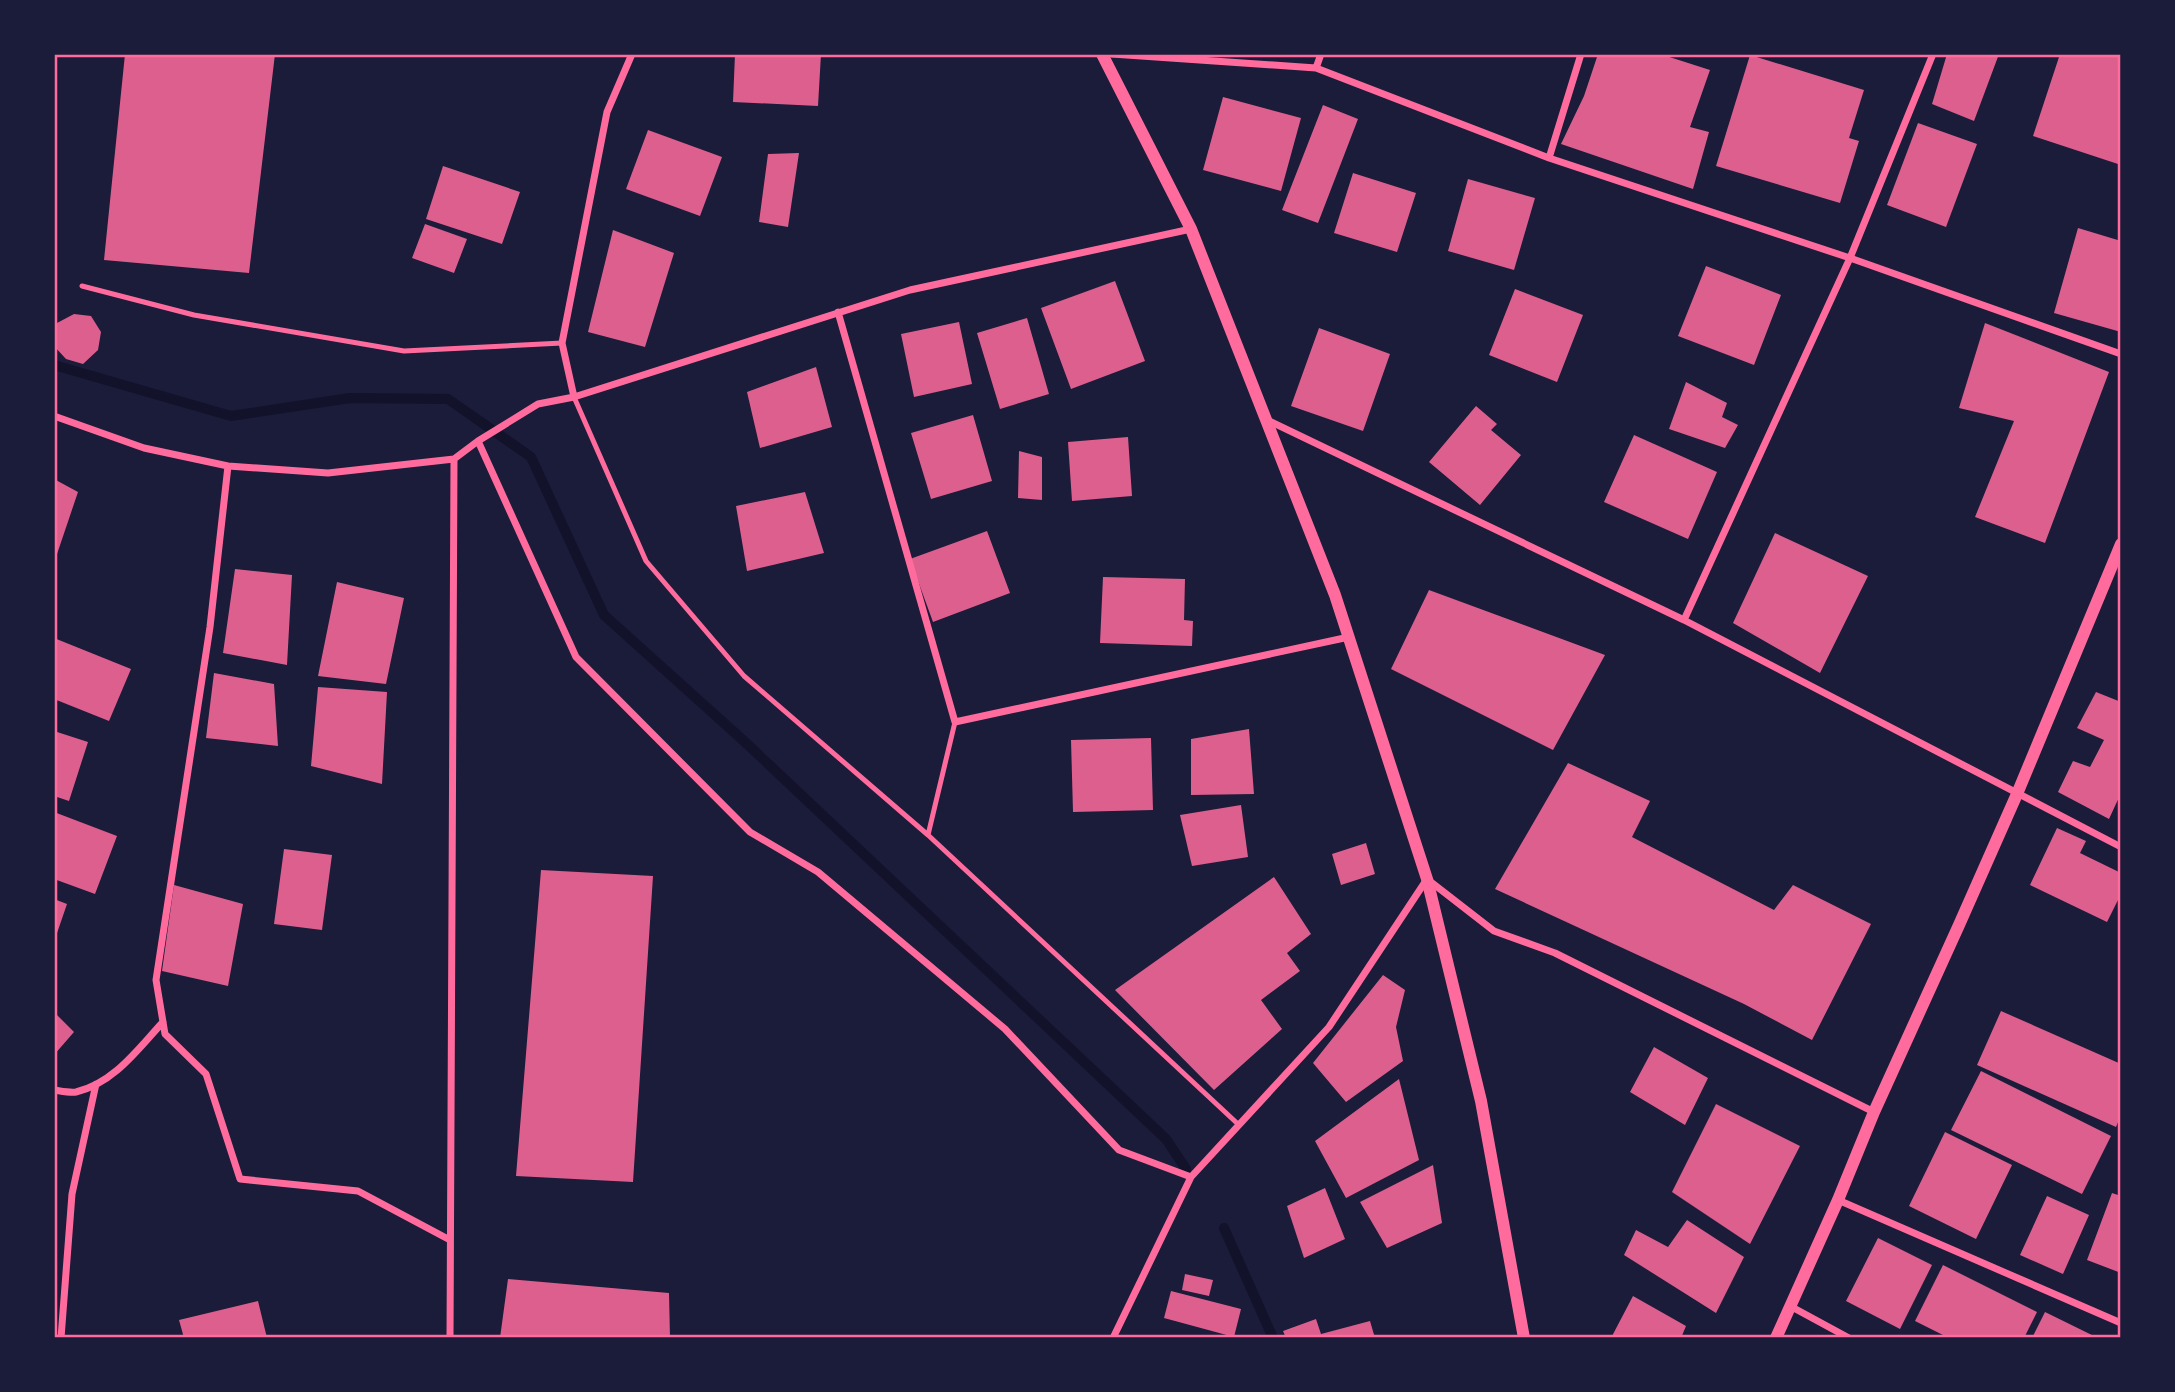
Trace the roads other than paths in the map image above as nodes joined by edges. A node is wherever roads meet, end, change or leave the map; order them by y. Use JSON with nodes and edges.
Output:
{"nodes":[{"id":1,"x":632,"y":54,"type":"edge"},
{"id":2,"x":1102,"y":54,"type":"edge"},
{"id":3,"x":1112,"y":54,"type":"edge"},
{"id":4,"x":1321,"y":54,"type":"edge"},
{"id":5,"x":1581,"y":54,"type":"edge"},
{"id":6,"x":1933,"y":54,"type":"edge"},
{"id":7,"x":1316,"y":68,"type":"junction"},
{"id":8,"x":1549,"y":158,"type":"junction"},
{"id":9,"x":1191,"y":229,"type":"junction"},
{"id":10,"x":1850,"y":258,"type":"junction"},
{"id":11,"x":82,"y":286,"type":"dead end"},
{"id":12,"x":838,"y":312,"type":"junction"},
{"id":13,"x":562,"y":343,"type":"junction"},
{"id":14,"x":2121,"y":354,"type":"edge"},
{"id":15,"x":574,"y":397,"type":"junction"},
{"id":16,"x":54,"y":416,"type":"edge"},
{"id":17,"x":1266,"y":420,"type":"junction"},
{"id":18,"x":478,"y":441,"type":"junction"},
{"id":19,"x":454,"y":459,"type":"junction"},
{"id":20,"x":228,"y":466,"type":"junction"},
{"id":21,"x":2120,"y":548,"type":"edge"},
{"id":22,"x":1684,"y":620,"type":"junction"},
{"id":23,"x":1349,"y":637,"type":"junction"},
{"id":24,"x":955,"y":722,"type":"junction"},
{"id":25,"x":2017,"y":794,"type":"junction"},
{"id":26,"x":928,"y":835,"type":"junction"},
{"id":27,"x":2121,"y":847,"type":"edge"},
{"id":28,"x":1427,"y":879,"type":"junction"},
{"id":29,"x":163,"y":1023,"type":"junction"},
{"id":30,"x":96,"y":1084,"type":"junction"},
{"id":31,"x":54,"y":1090,"type":"edge"},
{"id":32,"x":1874,"y":1112,"type":"junction"},
{"id":33,"x":1239,"y":1125,"type":"junction"},
{"id":34,"x":1191,"y":1177,"type":"junction"},
{"id":35,"x":1838,"y":1200,"type":"junction"},
{"id":36,"x":450,"y":1240,"type":"junction"},
{"id":37,"x":1790,"y":1306,"type":"junction"},
{"id":38,"x":2121,"y":1323,"type":"edge"},
{"id":39,"x":57,"y":1337,"type":"edge"},
{"id":40,"x":450,"y":1338,"type":"edge"},
{"id":41,"x":1113,"y":1338,"type":"edge"},
{"id":42,"x":1524,"y":1338,"type":"edge"},
{"id":43,"x":1776,"y":1338,"type":"edge"},
{"id":44,"x":1849,"y":1338,"type":"edge"}],
"edges":[{"from":1,"to":13,"type":"street"},
{"from":2,"to":9,"type":"street"},
{"from":3,"to":7,"type":"street"},
{"from":4,"to":7,"type":"street"},
{"from":5,"to":8,"type":"street"},
{"from":6,"to":10,"type":"street"},
{"from":7,"to":8,"type":"street"},
{"from":8,"to":10,"type":"street"},
{"from":9,"to":12,"type":"street"},
{"from":9,"to":17,"type":"street"},
{"from":10,"to":14,"type":"street"},
{"from":10,"to":22,"type":"street"},
{"from":11,"to":13,"type":"lane"},
{"from":12,"to":15,"type":"street"},
{"from":12,"to":24,"type":"street"},
{"from":13,"to":15,"type":"street"},
{"from":15,"to":18,"type":"street"},
{"from":15,"to":26,"type":"lane"},
{"from":16,"to":20,"type":"street"},
{"from":17,"to":22,"type":"street"},
{"from":17,"to":23,"type":"street"},
{"from":18,"to":19,"type":"street"},
{"from":18,"to":34,"type":"street"},
{"from":19,"to":20,"type":"street"},
{"from":19,"to":36,"type":"street"},
{"from":20,"to":29,"type":"street"},
{"from":21,"to":25,"type":"street"},
{"from":22,"to":25,"type":"street"},
{"from":23,"to":24,"type":"street"},
{"from":23,"to":28,"type":"street"},
{"from":24,"to":26,"type":"lane"},
{"from":25,"to":27,"type":"street"},
{"from":25,"to":32,"type":"street"},
{"from":26,"to":33,"type":"lane"},
{"from":28,"to":32,"type":"street"},
{"from":28,"to":33,"type":"street"},
{"from":28,"to":42,"type":"street"},
{"from":29,"to":30,"type":"street"},
{"from":29,"to":36,"type":"street"},
{"from":30,"to":31,"type":"street"},
{"from":30,"to":39,"type":"street"},
{"from":32,"to":35,"type":"street"},
{"from":33,"to":34,"type":"street"},
{"from":34,"to":41,"type":"street"},
{"from":35,"to":37,"type":"street"},
{"from":35,"to":38,"type":"street"},
{"from":36,"to":40,"type":"street"},
{"from":37,"to":43,"type":"street"},
{"from":37,"to":44,"type":"street"}]}
